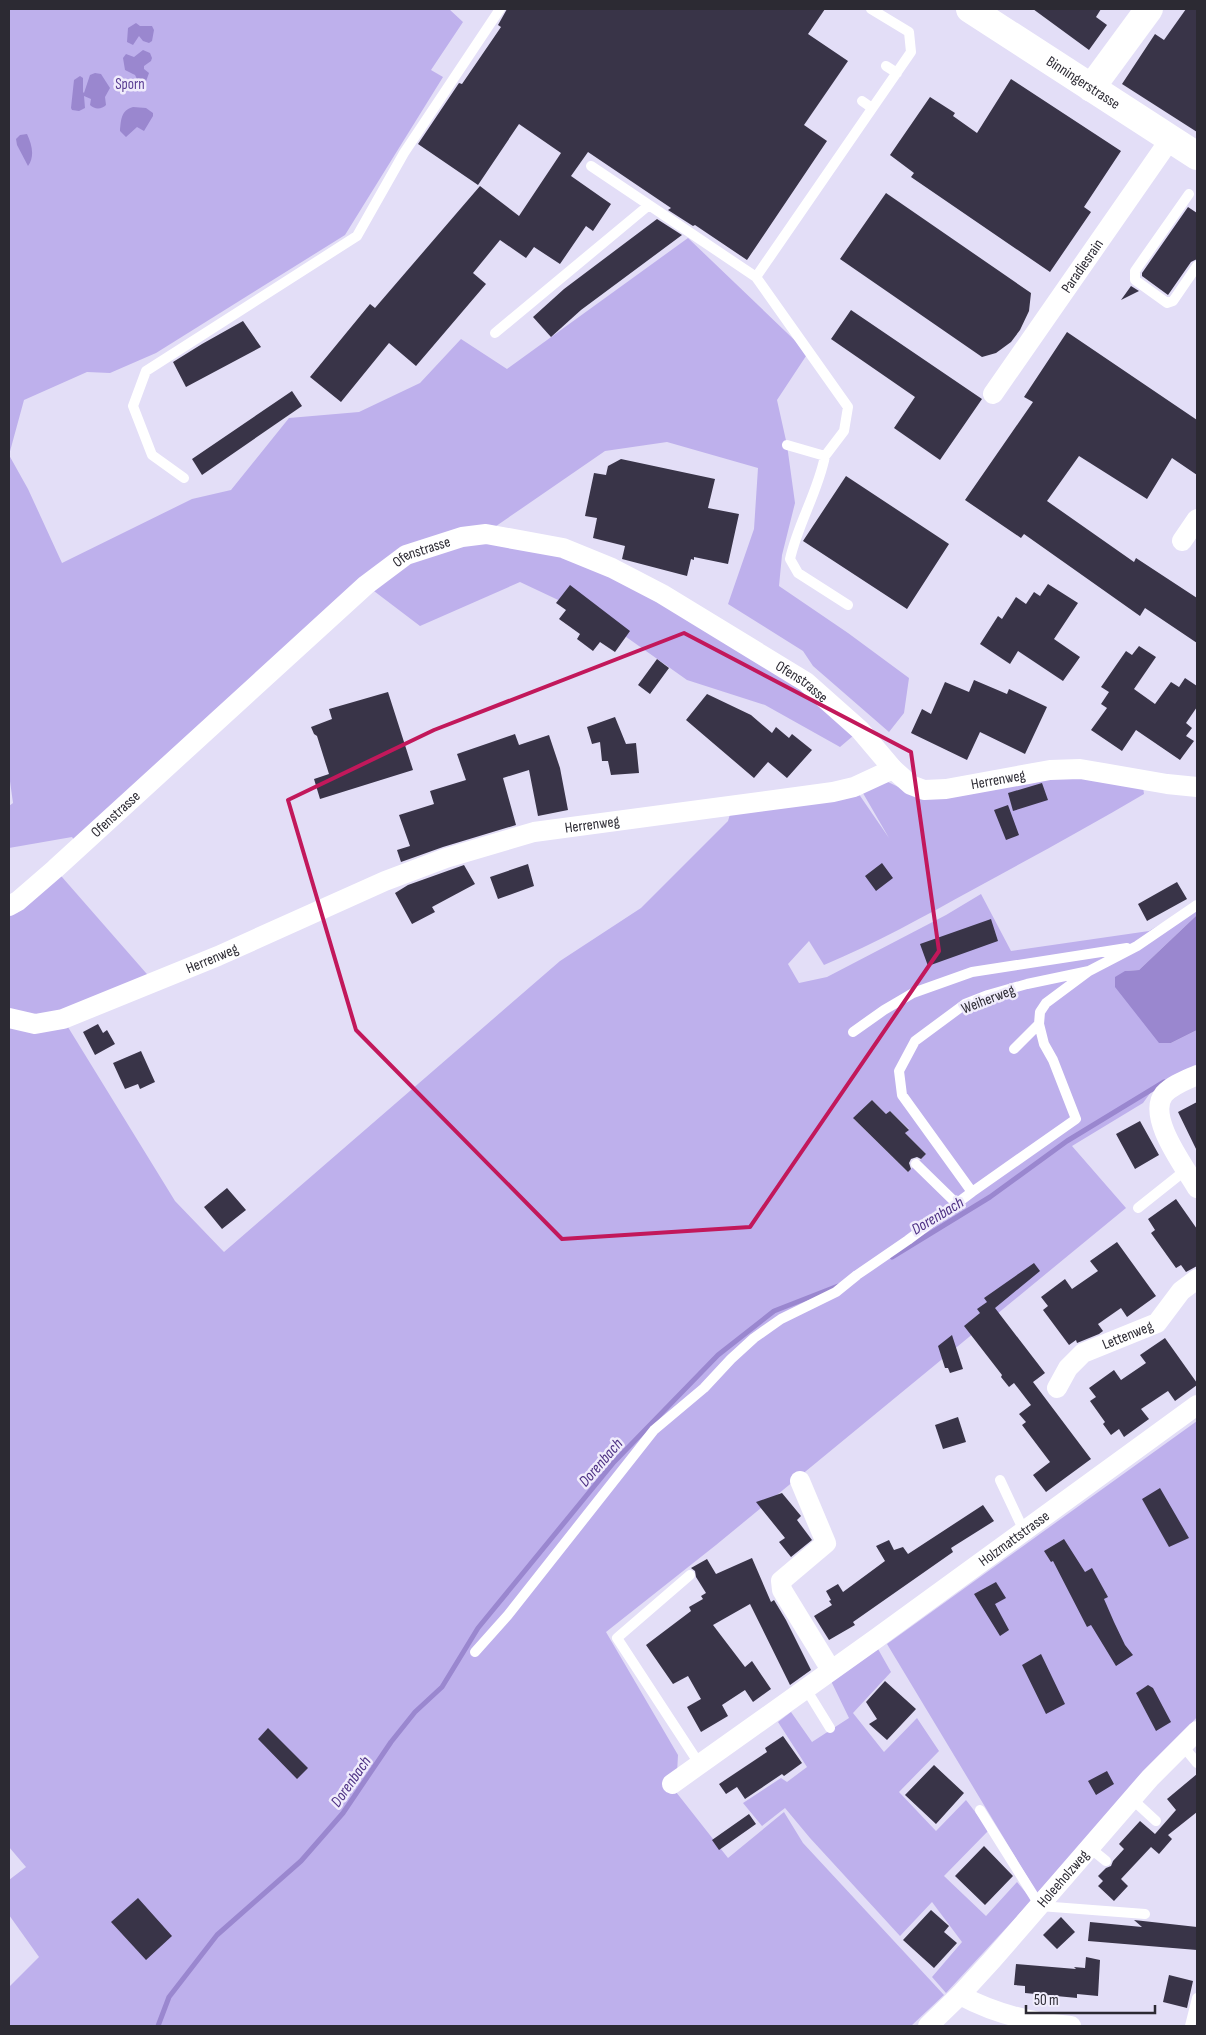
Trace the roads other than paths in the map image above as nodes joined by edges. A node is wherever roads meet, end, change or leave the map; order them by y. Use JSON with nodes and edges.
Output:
{"nodes":[{"id":1,"x":500,"y":9,"type":"edge"},
{"id":2,"x":872,"y":9,"type":"edge"},
{"id":3,"x":970,"y":9,"type":"edge"},
{"id":4,"x":1136,"y":20,"type":"edge"},
{"id":5,"x":886,"y":66,"type":"dead end"},
{"id":6,"x":896,"y":73,"type":"junction"},
{"id":7,"x":1091,"y":88,"type":"junction"},
{"id":8,"x":862,"y":101,"type":"dead end"},
{"id":9,"x":872,"y":108,"type":"junction"},
{"id":10,"x":1171,"y":138,"type":"junction"},
{"id":11,"x":1197,"y":156,"type":"edge"},
{"id":12,"x":591,"y":166,"type":"dead end"},
{"id":13,"x":1189,"y":194,"type":"dead end"},
{"id":14,"x":649,"y":205,"type":"junction"},
{"id":15,"x":1197,"y":266,"type":"edge"},
{"id":16,"x":756,"y":277,"type":"junction"},
{"id":17,"x":495,"y":333,"type":"dead end"},
{"id":18,"x":993,"y":394,"type":"dead end"},
{"id":19,"x":788,"y":445,"type":"dead end"},
{"id":20,"x":825,"y":456,"type":"junction"},
{"id":21,"x":184,"y":478,"type":"dead end"},
{"id":22,"x":1197,"y":519,"type":"edge"},
{"id":23,"x":1182,"y":541,"type":"dead end"},
{"id":24,"x":848,"y":605,"type":"dead end"},
{"id":25,"x":893,"y":769,"type":"junction"},
{"id":26,"x":1197,"y":787,"type":"edge"},
{"id":27,"x":1197,"y":905,"type":"edge"},
{"id":28,"x":9,"y":906,"type":"edge"},
{"id":29,"x":1137,"y":946,"type":"junction"},
{"id":30,"x":1089,"y":970,"type":"junction"},
{"id":31,"x":9,"y":1018,"type":"edge"},
{"id":32,"x":1039,"y":1024,"type":"junction"},
{"id":33,"x":853,"y":1032,"type":"dead end"},
{"id":34,"x":1014,"y":1048,"type":"dead end"},
{"id":35,"x":1197,"y":1075,"type":"edge"},
{"id":36,"x":916,"y":1164,"type":"dead end"},
{"id":37,"x":1187,"y":1169,"type":"junction"},
{"id":38,"x":1197,"y":1188,"type":"edge"},
{"id":39,"x":972,"y":1192,"type":"junction"},
{"id":40,"x":957,"y":1204,"type":"junction"},
{"id":41,"x":1138,"y":1208,"type":"dead end"},
{"id":42,"x":1197,"y":1279,"type":"edge"},
{"id":43,"x":1057,"y":1388,"type":"dead end"},
{"id":44,"x":1197,"y":1406,"type":"edge"},
{"id":45,"x":1000,"y":1480,"type":"dead end"},
{"id":46,"x":800,"y":1481,"type":"dead end"},
{"id":47,"x":1024,"y":1531,"type":"junction"},
{"id":48,"x":690,"y":1575,"type":"dead end"},
{"id":49,"x":475,"y":1652,"type":"dead end"},
{"id":50,"x":831,"y":1670,"type":"junction"},
{"id":51,"x":806,"y":1689,"type":"junction"},
{"id":52,"x":830,"y":1728,"type":"dead end"},
{"id":53,"x":1197,"y":1732,"type":"edge"},
{"id":54,"x":1183,"y":1746,"type":"junction"},
{"id":55,"x":1197,"y":1763,"type":"edge"},
{"id":56,"x":700,"y":1765,"type":"junction"},
{"id":57,"x":672,"y":1784,"type":"dead end"},
{"id":58,"x":1132,"y":1799,"type":"junction"},
{"id":59,"x":980,"y":1810,"type":"dead end"},
{"id":60,"x":1156,"y":1821,"type":"dead end"},
{"id":61,"x":1090,"y":1848,"type":"junction"},
{"id":62,"x":1106,"y":1861,"type":"dead end"},
{"id":63,"x":1040,"y":1906,"type":"junction"},
{"id":64,"x":1144,"y":1914,"type":"dead end"},
{"id":65,"x":960,"y":1995,"type":"junction"},
{"id":66,"x":1197,"y":1998,"type":"edge"},
{"id":67,"x":928,"y":2026,"type":"edge"},
{"id":68,"x":1071,"y":2026,"type":"edge"},
{"id":69,"x":1190,"y":2026,"type":"edge"}],
"edges":[{"from":1,"to":21,"type":"lane"},
{"from":2,"to":6,"type":"lane"},
{"from":3,"to":7,"type":"street","name":"Binningerstrasse"},
{"from":4,"to":7,"type":"street"},
{"from":5,"to":6,"type":"lane"},
{"from":6,"to":9,"type":"lane"},
{"from":7,"to":10,"type":"street","name":"Binningerstrasse"},
{"from":8,"to":9,"type":"lane"},
{"from":9,"to":16,"type":"lane"},
{"from":10,"to":11,"type":"street","name":"Binningerstrasse"},
{"from":10,"to":18,"type":"street","name":"Paradiesrain"},
{"from":12,"to":14,"type":"lane"},
{"from":13,"to":15,"type":"lane"},
{"from":14,"to":16,"type":"lane"},
{"from":14,"to":17,"type":"lane"},
{"from":16,"to":20,"type":"lane"},
{"from":19,"to":20,"type":"lane"},
{"from":20,"to":24,"type":"lane"},
{"from":22,"to":23,"type":"street"},
{"from":25,"to":26,"type":"street","name":"Herrenweg"},
{"from":25,"to":28,"type":"street","name":"Ofenstrasse"},
{"from":25,"to":31,"type":"street","name":"Herrenweg"},
{"from":27,"to":29,"type":"lane","name":"Weiherweg"},
{"from":29,"to":30,"type":"lane","name":"Weiherweg"},
{"from":29,"to":33,"type":"lane"},
{"from":30,"to":32,"type":"lane"},
{"from":30,"to":39,"type":"lane","name":"Weiherweg"},
{"from":32,"to":34,"type":"lane"},
{"from":32,"to":39,"type":"lane"},
{"from":35,"to":37,"type":"street"},
{"from":36,"to":40,"type":"lane"},
{"from":37,"to":38,"type":"street"},
{"from":37,"to":41,"type":"lane"},
{"from":39,"to":40,"type":"lane"},
{"from":40,"to":49,"type":"lane"},
{"from":42,"to":43,"type":"street","name":"Lettenweg"},
{"from":44,"to":47,"type":"street","name":"Holzmattstrasse"},
{"from":45,"to":47,"type":"lane"},
{"from":46,"to":50,"type":"street"},
{"from":47,"to":50,"type":"street","name":"Holzmattstrasse"},
{"from":48,"to":56,"type":"lane"},
{"from":50,"to":51,"type":"street","name":"Holzmattstrasse"},
{"from":51,"to":52,"type":"lane"},
{"from":51,"to":56,"type":"street","name":"Holzmattstrasse"},
{"from":53,"to":54,"type":"street","name":"Holeeholzweg"},
{"from":54,"to":55,"type":"lane"},
{"from":54,"to":58,"type":"street","name":"Holeeholzweg"},
{"from":56,"to":57,"type":"street","name":"Holzmattstrasse"},
{"from":58,"to":60,"type":"lane"},
{"from":58,"to":61,"type":"street","name":"Holeeholzweg"},
{"from":59,"to":63,"type":"lane"},
{"from":61,"to":62,"type":"lane"},
{"from":61,"to":63,"type":"street","name":"Holeeholzweg"},
{"from":63,"to":64,"type":"lane"},
{"from":63,"to":65,"type":"street","name":"Holeeholzweg"},
{"from":65,"to":67,"type":"street","name":"Holeeholzweg"},
{"from":65,"to":68,"type":"street"},
{"from":66,"to":69,"type":"lane"}]}
